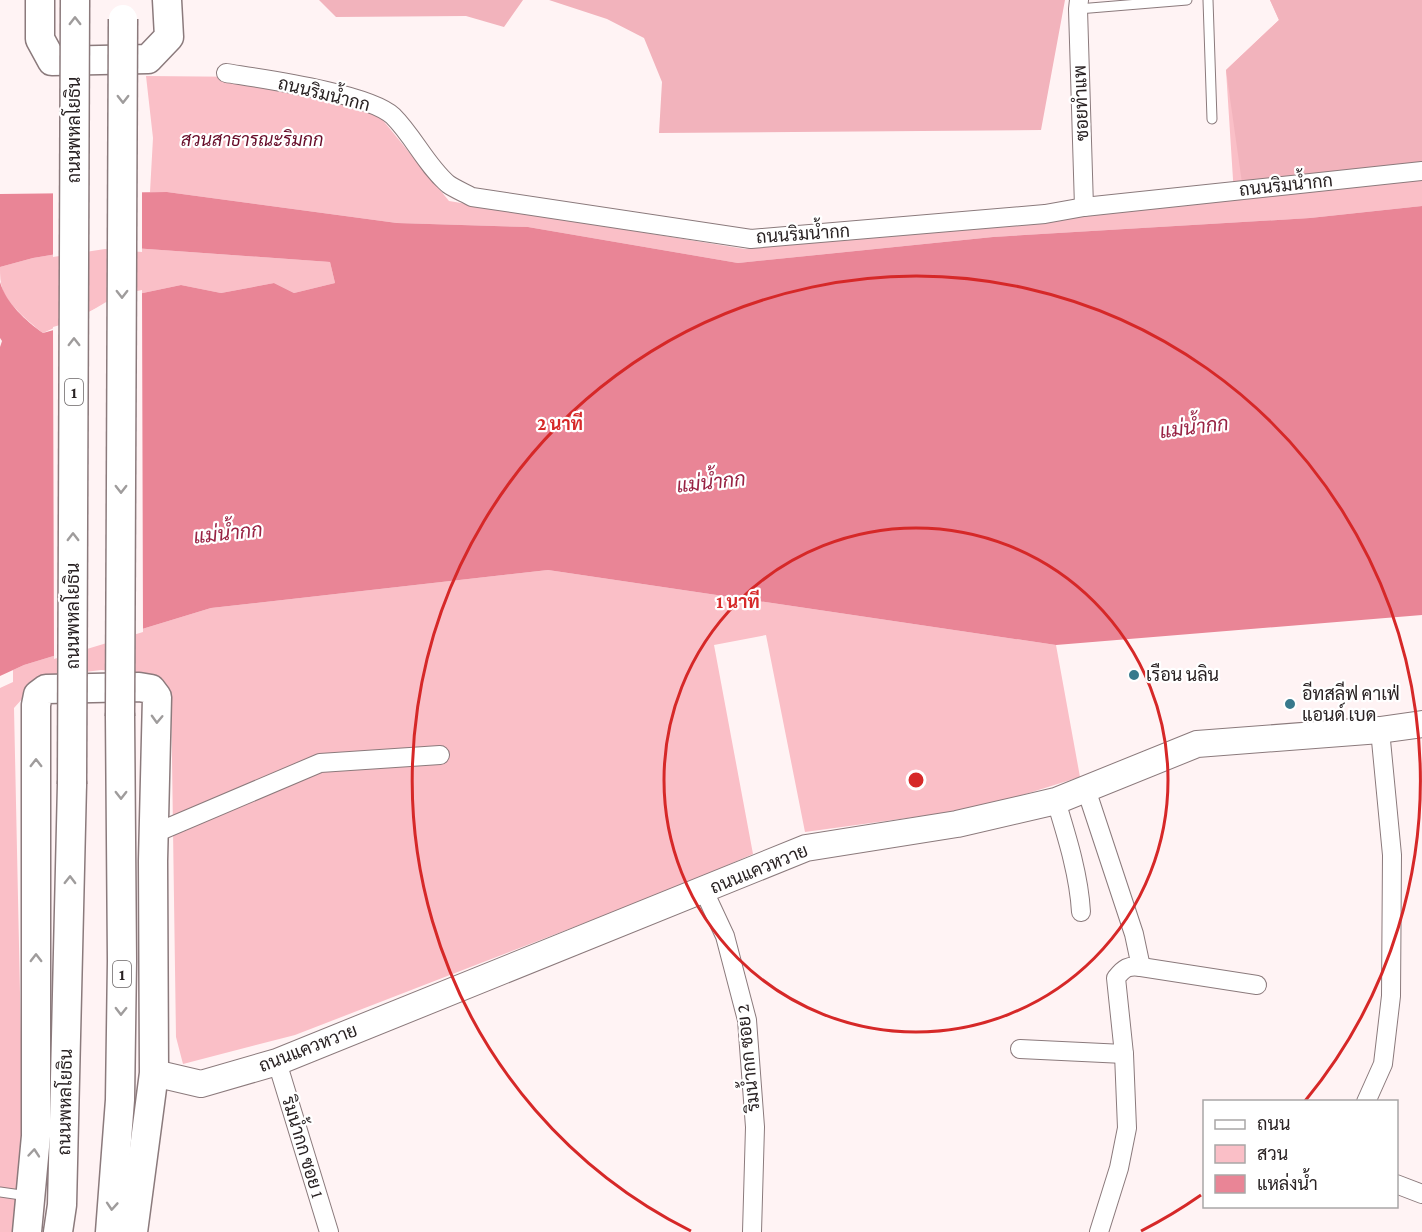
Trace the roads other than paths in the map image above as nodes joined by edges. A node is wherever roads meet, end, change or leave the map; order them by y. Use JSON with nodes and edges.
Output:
{"nodes":[{"id":1,"x":40,"y":0,"type":"edge"},
{"id":2,"x":75,"y":0,"type":"edge"},
{"id":3,"x":167,"y":0,"type":"edge"},
{"id":4,"x":1187,"y":0,"type":"edge"},
{"id":5,"x":1208,"y":0,"type":"edge"},
{"id":6,"x":1078,"y":5,"type":"edge"},
{"id":7,"x":123,"y":10,"type":"edge"},
{"id":8,"x":226,"y":73,"type":"dead end"},
{"id":9,"x":1212,"y":120,"type":"dead end"},
{"id":10,"x":1422,"y":171,"type":"edge"},
{"id":11,"x":1084,"y":207,"type":"junction"},
{"id":12,"x":1422,"y":724,"type":"edge"},
{"id":13,"x":1380,"y":730,"type":"junction"},
{"id":14,"x":440,"y":755,"type":"dead end"},
{"id":15,"x":1086,"y":789,"type":"junction"},
{"id":16,"x":1056,"y":801,"type":"junction"},
{"id":17,"x":153,"y":834,"type":"junction"},
{"id":18,"x":704,"y":891,"type":"junction"},
{"id":19,"x":1081,"y":912,"type":"dead end"},
{"id":20,"x":1141,"y":967,"type":"junction"},
{"id":21,"x":1257,"y":985,"type":"dead end"},
{"id":22,"x":1020,"y":1048,"type":"dead end"},
{"id":23,"x":1124,"y":1054,"type":"junction"},
{"id":24,"x":277,"y":1062,"type":"junction"},
{"id":25,"x":154,"y":1073,"type":"junction"},
{"id":26,"x":1366,"y":1100,"type":"edge"},
{"id":27,"x":1398,"y":1185,"type":"edge"},
{"id":28,"x":0,"y":1192,"type":"edge"},
{"id":29,"x":1422,"y":1194,"type":"edge"},
{"id":30,"x":30,"y":1196,"type":"junction"},
{"id":31,"x":27,"y":1232,"type":"edge"},
{"id":32,"x":58,"y":1232,"type":"edge"},
{"id":33,"x":110,"y":1232,"type":"edge"},
{"id":34,"x":134,"y":1232,"type":"edge"},
{"id":35,"x":329,"y":1232,"type":"edge"},
{"id":36,"x":752,"y":1232,"type":"edge"},
{"id":37,"x":1099,"y":1232,"type":"edge"}],
"edges":[{"from":1,"to":3,"type":"main road"},
{"from":32,"to":2,"type":"main road","name":"ถนนพหลโยธิน","number":"1","one_way":true,"bridge":true},
{"from":4,"to":6,"type":"lane"},
{"from":5,"to":9,"type":"lane"},
{"from":6,"to":11,"type":"street","name":"ซอยทำแพ"},
{"from":7,"to":33,"type":"main road","number":"1","one_way":true,"bridge":true},
{"from":8,"to":11,"type":"street","name":"ถนนริมน้ำกก"},
{"from":10,"to":11,"type":"street","name":"ถนนริมน้ำกก"},
{"from":12,"to":13,"type":"street","name":"ถนนแควหวาย"},
{"from":13,"to":15,"type":"street","name":"ถนนแควหวาย"},
{"from":13,"to":26,"type":"street"},
{"from":14,"to":17,"type":"street"},
{"from":15,"to":16,"type":"street","name":"ถนนแควหวาย"},
{"from":15,"to":20,"type":"street"},
{"from":16,"to":18,"type":"street","name":"ถนนแควหวาย"},
{"from":16,"to":19,"type":"street"},
{"from":17,"to":25,"type":"main road"},
{"from":30,"to":17,"type":"main road","one_way":true},
{"from":18,"to":24,"type":"street","name":"ถนนแควหวาย"},
{"from":18,"to":36,"type":"street","name":"ริมน้ำกก ซอย 2"},
{"from":20,"to":21,"type":"street"},
{"from":20,"to":23,"type":"street"},
{"from":22,"to":23,"type":"street"},
{"from":23,"to":37,"type":"street"},
{"from":24,"to":25,"type":"street","name":"ถนนแควหวาย"},
{"from":24,"to":35,"type":"street","name":"ริมน้ำกก ซอย 1"},
{"from":25,"to":34,"type":"main road"},
{"from":27,"to":29,"type":"street"},
{"from":28,"to":30,"type":"lane"},
{"from":30,"to":31,"type":"main road"}]}
